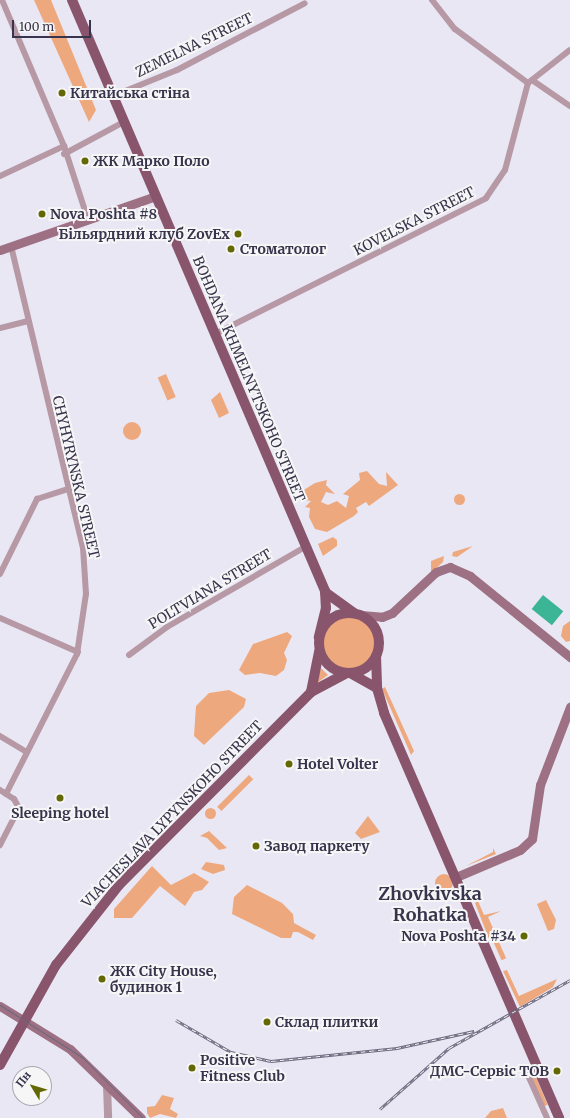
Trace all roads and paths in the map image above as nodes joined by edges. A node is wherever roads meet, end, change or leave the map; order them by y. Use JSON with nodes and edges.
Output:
{"nodes":[{"id":1,"x":2,"y":0,"type":"edge"},
{"id":2,"x":72,"y":0,"type":"edge"},
{"id":3,"x":432,"y":0,"type":"edge"},
{"id":4,"x":305,"y":3,"type":"dead end"},
{"id":5,"x":570,"y":50,"type":"edge"},
{"id":6,"x":530,"y":81,"type":"junction"},
{"id":7,"x":113,"y":96,"type":"junction"},
{"id":8,"x":570,"y":106,"type":"edge"},
{"id":9,"x":124,"y":122,"type":"junction"},
{"id":10,"x":64,"y":146,"type":"junction"},
{"id":11,"x":64,"y":154,"type":"junction"},
{"id":12,"x":0,"y":176,"type":"edge"},
{"id":13,"x":156,"y":196,"type":"junction"},
{"id":14,"x":88,"y":220,"type":"junction"},
{"id":15,"x":11,"y":246,"type":"junction"},
{"id":16,"x":0,"y":250,"type":"edge"},
{"id":17,"x":28,"y":321,"type":"junction"},
{"id":18,"x":0,"y":328,"type":"edge"},
{"id":19,"x":215,"y":334,"type":"junction"},
{"id":20,"x":68,"y":489,"type":"junction"},
{"id":21,"x":305,"y":547,"type":"junction"},
{"id":22,"x":0,"y":574,"type":"edge"},
{"id":23,"x":325,"y":592,"type":"junction"},
{"id":24,"x":358,"y":615,"type":"junction"},
{"id":25,"x":0,"y":618,"type":"edge"},
{"id":26,"x":319,"y":643,"type":"junction"},
{"id":27,"x":78,"y":652,"type":"junction"},
{"id":28,"x":129,"y":656,"type":"dead end"},
{"id":29,"x":376,"y":656,"type":"junction"},
{"id":30,"x":570,"y":657,"type":"edge"},
{"id":31,"x":348,"y":673,"type":"junction"},
{"id":32,"x":377,"y":688,"type":"junction"},
{"id":33,"x":311,"y":692,"type":"junction"},
{"id":34,"x":570,"y":707,"type":"edge"},
{"id":35,"x":0,"y":736,"type":"edge"},
{"id":36,"x":27,"y":752,"type":"junction"},
{"id":37,"x":3,"y":792,"type":"edge"},
{"id":38,"x":0,"y":845,"type":"edge"},
{"id":39,"x":456,"y":877,"type":"junction"},
{"id":40,"x":0,"y":1006,"type":"edge"},
{"id":41,"x":24,"y":1020,"type":"junction"},
{"id":42,"x":0,"y":1065,"type":"edge"},
{"id":43,"x":527,"y":1073,"type":"dead end"},
{"id":44,"x":107,"y":1085,"type":"junction"},
{"id":45,"x":108,"y":1118,"type":"edge"},
{"id":46,"x":141,"y":1118,"type":"edge"},
{"id":47,"x":547,"y":1118,"type":"edge"},
{"id":48,"x":559,"y":1118,"type":"edge"}],
"edges":[{"from":1,"to":10,"type":"street"},
{"from":2,"to":7,"type":"main road","name":"BOHDANA KHMELNYTSKOHO STREET"},
{"from":3,"to":6,"type":"street"},
{"from":4,"to":7,"type":"street","name":"ZEMELNA STREET"},
{"from":5,"to":6,"type":"street"},
{"from":6,"to":8,"type":"street"},
{"from":6,"to":19,"type":"street","name":"KOVELSKA STREET"},
{"from":7,"to":9,"type":"main road","name":"BOHDANA KHMELNYTSKOHO STREET"},
{"from":9,"to":11,"type":"street"},
{"from":9,"to":13,"type":"main road","name":"BOHDANA KHMELNYTSKOHO STREET"},
{"from":10,"to":11,"type":"street"},
{"from":10,"to":12,"type":"street"},
{"from":11,"to":14,"type":"street"},
{"from":13,"to":14,"type":"main road"},
{"from":13,"to":19,"type":"main road","name":"BOHDANA KHMELNYTSKOHO STREET"},
{"from":14,"to":15,"type":"main road"},
{"from":15,"to":16,"type":"main road"},
{"from":15,"to":17,"type":"street","name":"CHYHYRYNSKA STREET"},
{"from":17,"to":18,"type":"street"},
{"from":17,"to":20,"type":"street","name":"CHYHYRYNSKA STREET"},
{"from":19,"to":21,"type":"main road","name":"BOHDANA KHMELNYTSKOHO STREET"},
{"from":20,"to":22,"type":"street"},
{"from":20,"to":27,"type":"street","name":"CHYHYRYNSKA STREET"},
{"from":21,"to":23,"type":"main road","name":"BOHDANA KHMELNYTSKOHO STREET"},
{"from":21,"to":28,"type":"street","name":"POLTVIANA STREET"},
{"from":23,"to":24,"type":"main road"},
{"from":23,"to":26,"type":"main road"},
{"from":24,"to":26,"type":"main road"},
{"from":24,"to":29,"type":"main road"},
{"from":24,"to":30,"type":"main road"},
{"from":25,"to":27,"type":"street"},
{"from":26,"to":31,"type":"main road"},
{"from":26,"to":33,"type":"main road","name":"VIACHESLAVA LYPYNSKOHO STREET"},
{"from":27,"to":36,"type":"street","name":"CHYHYRYNSKA STREET"},
{"from":29,"to":31,"type":"main road"},
{"from":29,"to":32,"type":"main road"},
{"from":31,"to":32,"type":"main road"},
{"from":31,"to":33,"type":"main road","name":"VIACHESLAVA LYPYNSKOHO STREET"},
{"from":32,"to":39,"type":"main road"},
{"from":33,"to":41,"type":"main road","name":"VIACHESLAVA LYPYNSKOHO STREET"},
{"from":34,"to":39,"type":"main road"},
{"from":35,"to":36,"type":"street"},
{"from":36,"to":37,"type":"street","name":"CHYHYRYNSKA STREET"},
{"from":37,"to":38,"type":"street"},
{"from":39,"to":48,"type":"main road"},
{"from":40,"to":41,"type":"main road"},
{"from":41,"to":42,"type":"main road","name":"VIACHESLAVA LYPYNSKOHO STREET"},
{"from":41,"to":44,"type":"main road"},
{"from":43,"to":47,"type":"street"},
{"from":44,"to":45,"type":"street"},
{"from":44,"to":46,"type":"main road"}]}
